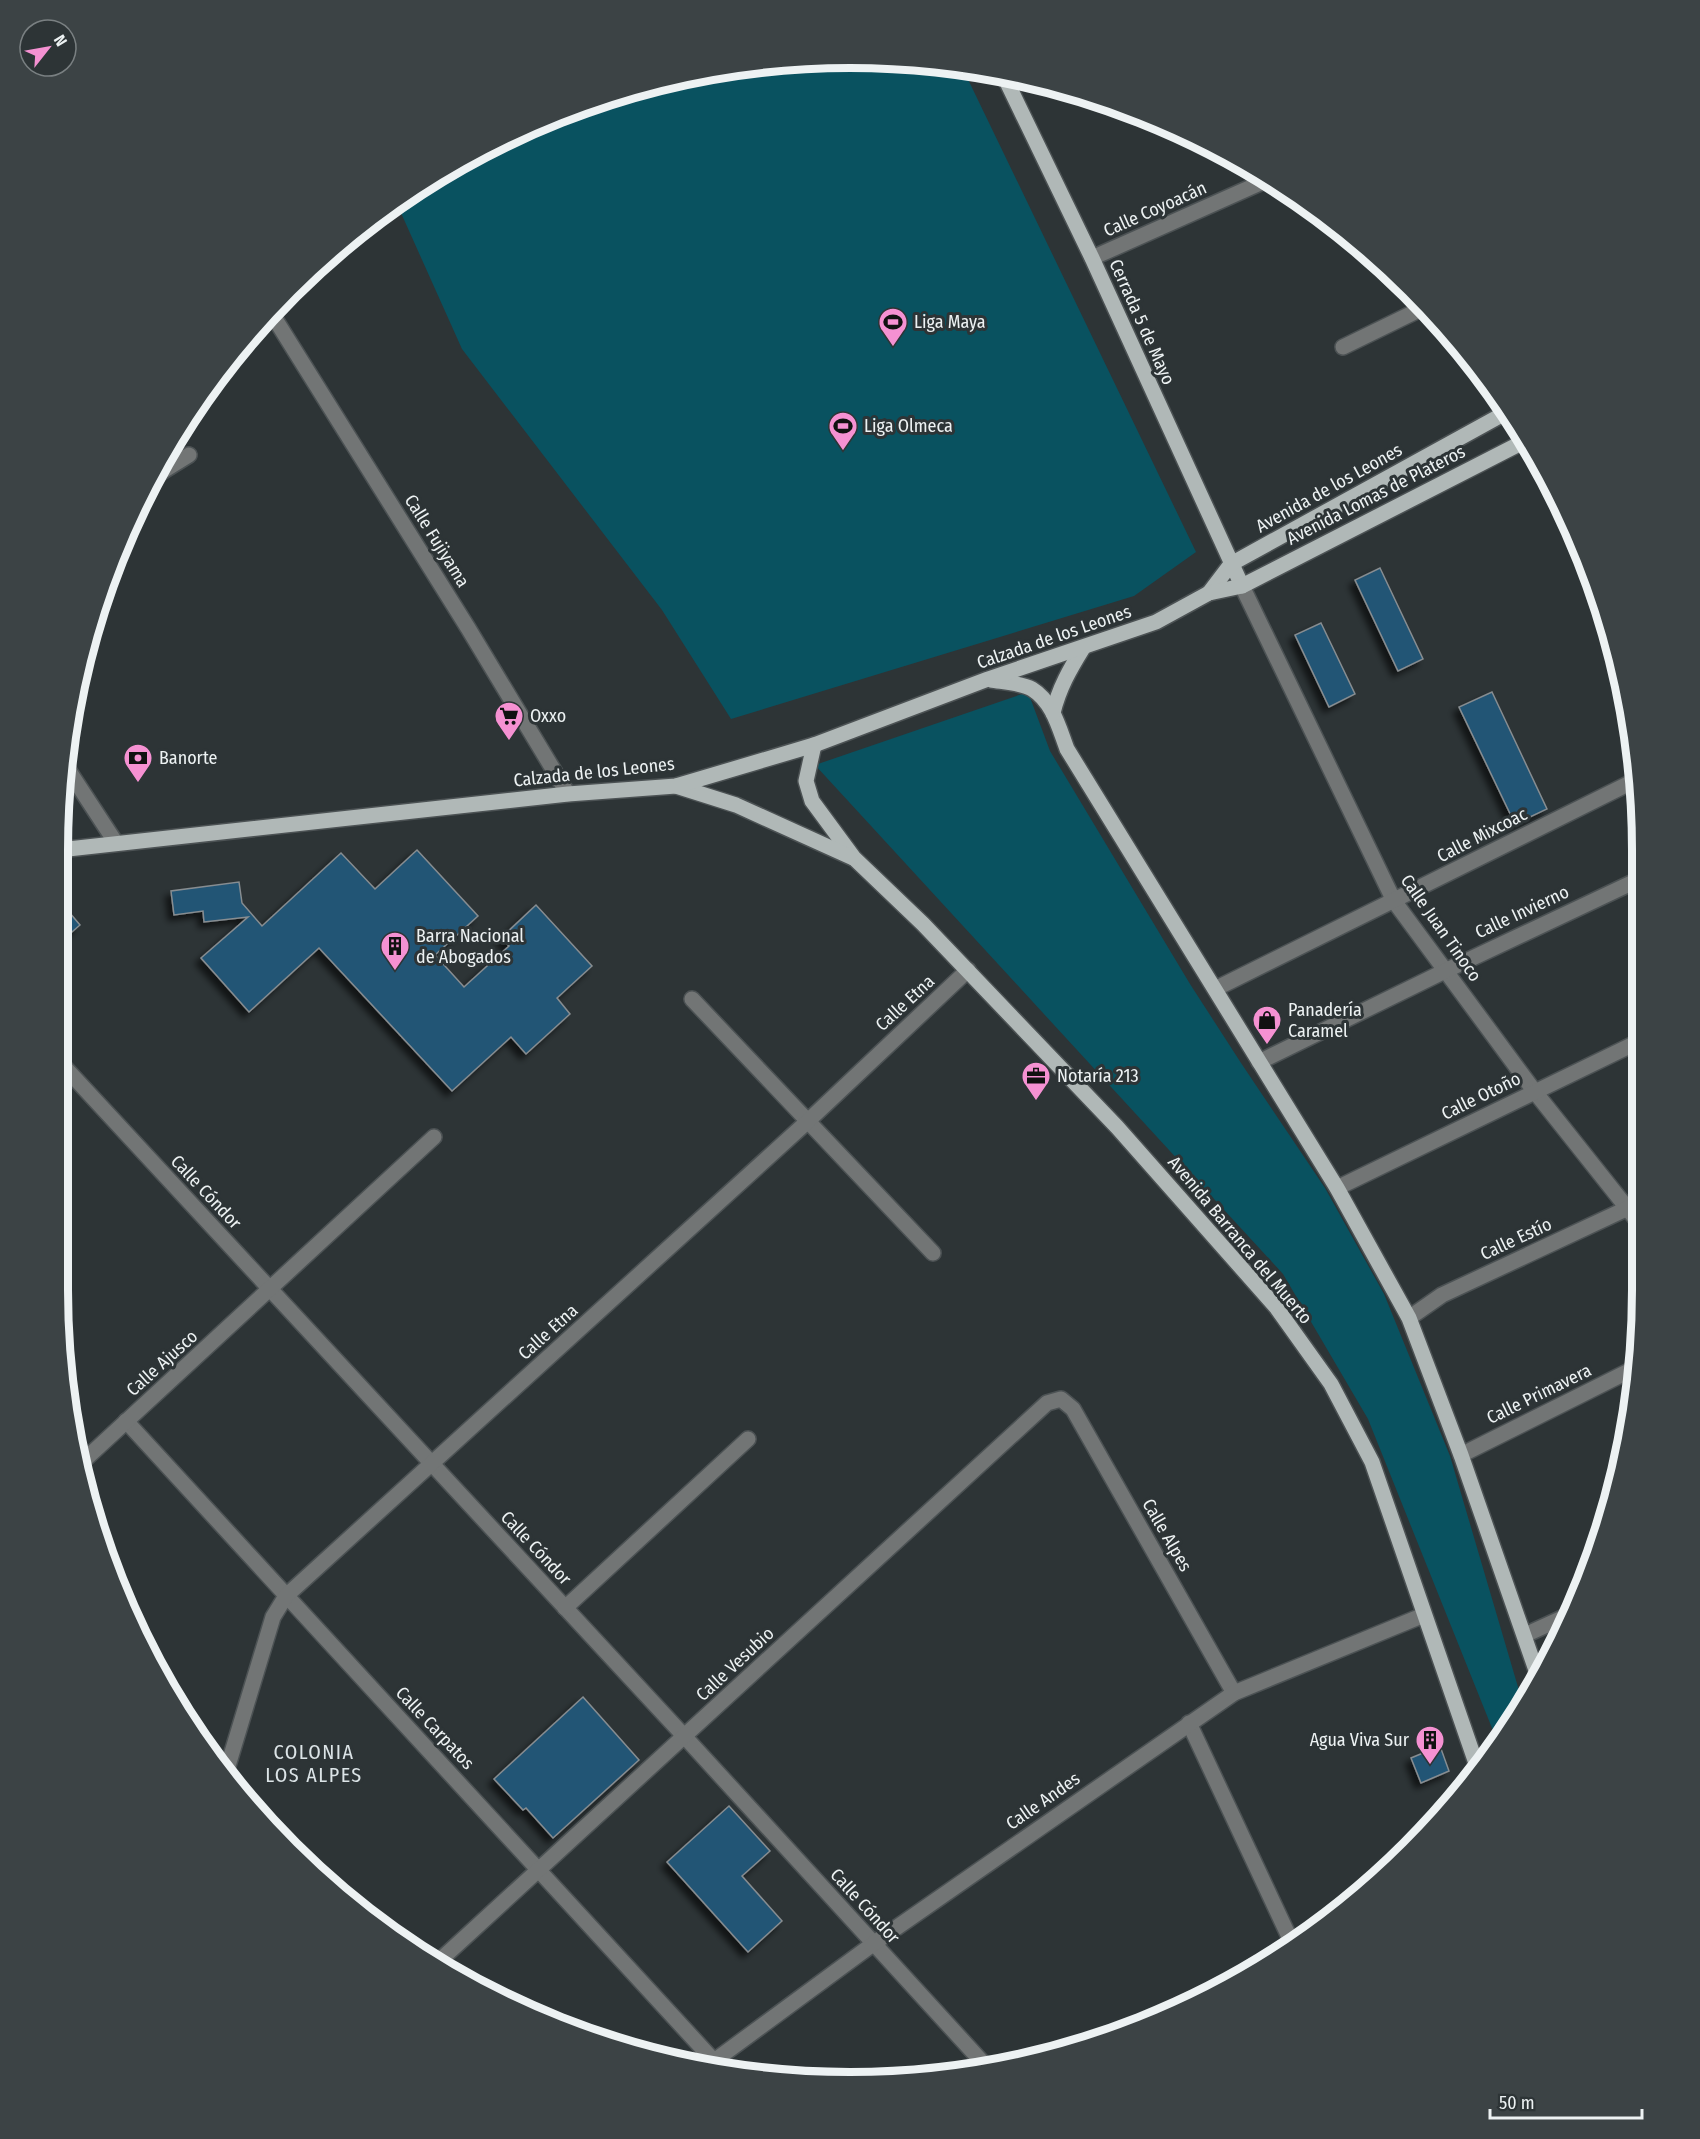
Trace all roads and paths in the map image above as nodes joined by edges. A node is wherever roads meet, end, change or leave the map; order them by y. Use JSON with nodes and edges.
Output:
{"nodes":[{"id":1,"x":1008,"y":84,"type":"edge"},
{"id":2,"x":1259,"y":183,"type":"edge"},
{"id":3,"x":1092,"y":258,"type":"junction"},
{"id":4,"x":1417,"y":312,"type":"edge"},
{"id":5,"x":275,"y":320,"type":"edge"},
{"id":6,"x":1343,"y":347,"type":"dead end"},
{"id":7,"x":1501,"y":415,"type":"edge"},
{"id":8,"x":1519,"y":444,"type":"edge"},
{"id":9,"x":189,"y":455,"type":"dead end"},
{"id":10,"x":167,"y":469,"type":"edge"},
{"id":11,"x":1231,"y":564,"type":"junction"},
{"id":12,"x":1242,"y":586,"type":"junction"},
{"id":13,"x":1209,"y":593,"type":"junction"},
{"id":14,"x":1083,"y":648,"type":"junction"},
{"id":15,"x":988,"y":679,"type":"junction"},
{"id":16,"x":1053,"y":712,"type":"junction"},
{"id":17,"x":814,"y":745,"type":"junction"},
{"id":18,"x":71,"y":775,"type":"edge"},
{"id":19,"x":1629,"y":783,"type":"edge"},
{"id":20,"x":676,"y":786,"type":"junction"},
{"id":21,"x":568,"y":794,"type":"junction"},
{"id":22,"x":116,"y":843,"type":"junction"},
{"id":23,"x":68,"y":849,"type":"edge"},
{"id":24,"x":854,"y":858,"type":"junction"},
{"id":25,"x":1632,"y":883,"type":"edge"},
{"id":26,"x":1395,"y":901,"type":"junction"},
{"id":27,"x":968,"y":970,"type":"junction"},
{"id":28,"x":1445,"y":970,"type":"junction"},
{"id":29,"x":1215,"y":989,"type":"junction"},
{"id":30,"x":692,"y":999,"type":"dead end"},
{"id":31,"x":1632,"y":1045,"type":"edge"},
{"id":32,"x":1259,"y":1062,"type":"junction"},
{"id":33,"x":68,"y":1071,"type":"edge"},
{"id":34,"x":1535,"y":1092,"type":"junction"},
{"id":35,"x":808,"y":1121,"type":"junction"},
{"id":36,"x":434,"y":1137,"type":"dead end"},
{"id":37,"x":1336,"y":1188,"type":"junction"},
{"id":38,"x":1632,"y":1206,"type":"edge"},
{"id":39,"x":1627,"y":1209,"type":"junction"},
{"id":40,"x":1632,"y":1215,"type":"edge"},
{"id":41,"x":933,"y":1253,"type":"dead end"},
{"id":42,"x":270,"y":1290,"type":"junction"},
{"id":43,"x":1408,"y":1318,"type":"junction"},
{"id":44,"x":1628,"y":1372,"type":"edge"},
{"id":45,"x":1061,"y":1399,"type":"joint"},
{"id":46,"x":126,"y":1421,"type":"junction"},
{"id":47,"x":748,"y":1438,"type":"dead end"},
{"id":48,"x":1461,"y":1455,"type":"junction"},
{"id":49,"x":87,"y":1458,"type":"edge"},
{"id":50,"x":432,"y":1464,"type":"junction"},
{"id":51,"x":286,"y":1596,"type":"junction"},
{"id":52,"x":564,"y":1608,"type":"junction"},
{"id":53,"x":1424,"y":1615,"type":"junction"},
{"id":54,"x":1559,"y":1620,"type":"edge"},
{"id":55,"x":1525,"y":1635,"type":"junction"},
{"id":56,"x":1535,"y":1667,"type":"edge"},
{"id":57,"x":1234,"y":1693,"type":"junction"},
{"id":58,"x":1189,"y":1723,"type":"junction"},
{"id":59,"x":685,"y":1737,"type":"junction"},
{"id":60,"x":1475,"y":1759,"type":"edge"},
{"id":61,"x":228,"y":1764,"type":"edge"},
{"id":62,"x":540,"y":1870,"type":"junction"},
{"id":63,"x":1289,"y":1937,"type":"edge"},
{"id":64,"x":873,"y":1944,"type":"junction"},
{"id":65,"x":443,"y":1957,"type":"edge"},
{"id":66,"x":708,"y":2058,"type":"edge"},
{"id":67,"x":716,"y":2059,"type":"edge"},
{"id":68,"x":980,"y":2060,"type":"edge"}],
"edges":[{"from":1,"to":3,"type":"main road","name":"Cerrada 5 de Mayo"},
{"from":2,"to":3,"type":"street","name":"Calle Coyoacán"},
{"from":3,"to":11,"type":"main road","name":"Cerrada 5 de Mayo"},
{"from":4,"to":6,"type":"street"},
{"from":5,"to":21,"type":"street","name":"Calle Fujiyama"},
{"from":7,"to":11,"type":"main road","name":"Avenida de los Leones"},
{"from":8,"to":12,"type":"main road","name":"Avenida Lomas de Plateros"},
{"from":9,"to":10,"type":"street"},
{"from":11,"to":12,"type":"main road","name":"Cerrada 5 de Mayo"},
{"from":11,"to":13,"type":"main road","name":"Avenida de los Leones"},
{"from":12,"to":13,"type":"main road"},
{"from":12,"to":26,"type":"street","name":"Calle Juan Tinoco"},
{"from":13,"to":14,"type":"main road","name":"Calzada de los Leones"},
{"from":14,"to":15,"type":"main road","name":"Calzada de los Leones"},
{"from":14,"to":16,"type":"main road"},
{"from":15,"to":16,"type":"main road"},
{"from":15,"to":17,"type":"main road","name":"Calzada de los Leones"},
{"from":16,"to":29,"type":"main road"},
{"from":17,"to":20,"type":"main road","name":"Calzada de los Leones"},
{"from":17,"to":24,"type":"main road","name":"Avenida Barranca del Muerto"},
{"from":18,"to":22,"type":"street"},
{"from":19,"to":26,"type":"street","name":"Calle Mixcoac"},
{"from":20,"to":21,"type":"main road","name":"Calzada de los Leones"},
{"from":20,"to":24,"type":"main road","name":"Avenida Barranca del Muerto"},
{"from":21,"to":22,"type":"main road","name":"Calzada de los Leones"},
{"from":22,"to":23,"type":"main road","name":"Calzada de los Leones"},
{"from":24,"to":27,"type":"main road","name":"Avenida Barranca del Muerto"},
{"from":25,"to":28,"type":"street","name":"Calle Invierno"},
{"from":26,"to":28,"type":"street","name":"Calle Juan Tinoco"},
{"from":26,"to":29,"type":"street","name":"Calle Mixcoac"},
{"from":27,"to":35,"type":"street","name":"Calle Etna"},
{"from":27,"to":53,"type":"main road","name":"Avenida Barranca del Muerto"},
{"from":28,"to":32,"type":"street","name":"Calle Invierno"},
{"from":28,"to":34,"type":"street","name":"Calle Juan Tinoco"},
{"from":29,"to":32,"type":"main road"},
{"from":30,"to":35,"type":"street"},
{"from":31,"to":34,"type":"street","name":"Calle Otoño"},
{"from":32,"to":37,"type":"main road"},
{"from":33,"to":42,"type":"street","name":"Calle Cóndor"},
{"from":34,"to":37,"type":"street","name":"Calle Otoño"},
{"from":34,"to":39,"type":"street","name":"Calle Juan Tinoco"},
{"from":35,"to":41,"type":"street"},
{"from":35,"to":50,"type":"street","name":"Calle Etna"},
{"from":36,"to":42,"type":"street","name":"Calle Ajusco"},
{"from":37,"to":43,"type":"main road"},
{"from":38,"to":39,"type":"street","name":"Calle Estío"},
{"from":39,"to":40,"type":"street","name":"Calle Juan Tinoco"},
{"from":39,"to":43,"type":"street","name":"Calle Estío"},
{"from":42,"to":46,"type":"street","name":"Calle Ajusco"},
{"from":42,"to":50,"type":"street","name":"Calle Cóndor"},
{"from":43,"to":48,"type":"main road"},
{"from":44,"to":48,"type":"street","name":"Calle Primavera"},
{"from":45,"to":57,"type":"street","name":"Calle Alpes"},
{"from":45,"to":59,"type":"street","name":"Calle Vesubio"},
{"from":46,"to":49,"type":"street","name":"Calle Ajusco"},
{"from":46,"to":51,"type":"street","name":"Calle Carpatos"},
{"from":47,"to":52,"type":"street"},
{"from":48,"to":55,"type":"main road"},
{"from":50,"to":51,"type":"street","name":"Calle Etna"},
{"from":50,"to":52,"type":"street","name":"Calle Cóndor"},
{"from":51,"to":61,"type":"street","name":"Calle Etna"},
{"from":51,"to":62,"type":"street","name":"Calle Carpatos"},
{"from":52,"to":59,"type":"street","name":"Calle Cóndor"},
{"from":53,"to":57,"type":"street","name":"Calle Andes"},
{"from":53,"to":60,"type":"main road","name":"Avenida Barranca del Muerto"},
{"from":54,"to":55,"type":"street"},
{"from":55,"to":56,"type":"main road"},
{"from":57,"to":58,"type":"street","name":"Calle Andes"},
{"from":58,"to":63,"type":"street"},
{"from":58,"to":64,"type":"street","name":"Calle Andes"},
{"from":59,"to":62,"type":"street","name":"Calle Vesubio"},
{"from":59,"to":64,"type":"street","name":"Calle Cóndor"},
{"from":62,"to":65,"type":"street","name":"Calle Vesubio"},
{"from":62,"to":66,"type":"street","name":"Calle Carpatos"},
{"from":64,"to":67,"type":"street","name":"Calle Andes"},
{"from":64,"to":68,"type":"street","name":"Calle Cóndor"}]}
